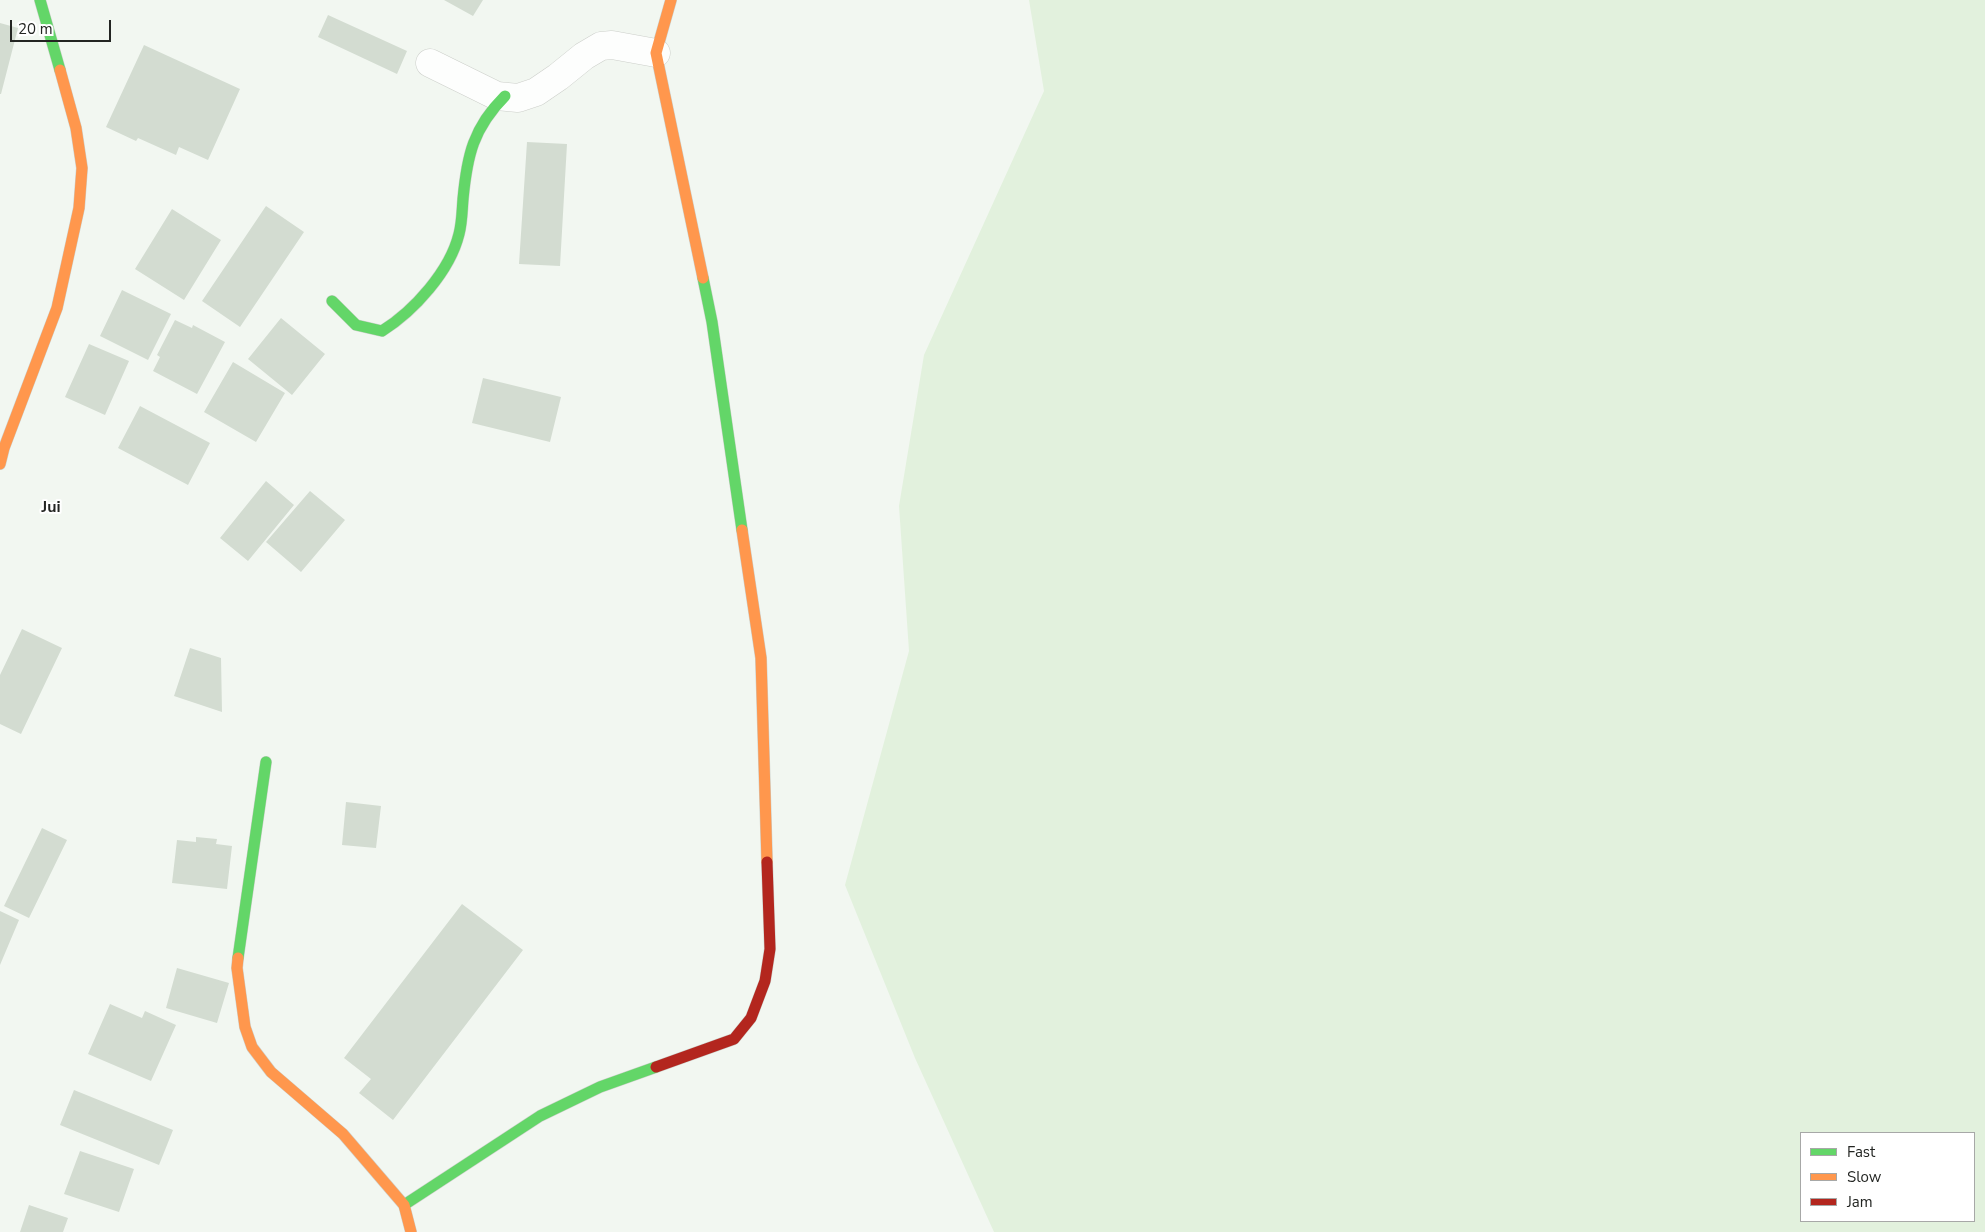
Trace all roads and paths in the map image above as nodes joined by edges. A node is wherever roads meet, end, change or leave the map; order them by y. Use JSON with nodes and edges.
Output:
{"nodes":[{"id":1,"x":40,"y":0,"type":"edge"},
{"id":2,"x":671,"y":0,"type":"edge"},
{"id":3,"x":656,"y":52,"type":"junction"},
{"id":4,"x":430,"y":62,"type":"dead end"},
{"id":5,"x":505,"y":96,"type":"junction"},
{"id":6,"x":332,"y":301,"type":"dead end"},
{"id":7,"x":0,"y":464,"type":"edge"},
{"id":8,"x":266,"y":762,"type":"dead end"},
{"id":9,"x":404,"y":1205,"type":"junction"},
{"id":10,"x":411,"y":1232,"type":"edge"}],
"edges":[{"from":1,"to":7,"type":"street"},
{"from":2,"to":3,"type":"street"},
{"from":3,"to":5,"type":"street"},
{"from":3,"to":9,"type":"street"},
{"from":4,"to":5,"type":"street"},
{"from":5,"to":6,"type":"street"},
{"from":8,"to":9,"type":"street"},
{"from":9,"to":10,"type":"street"}]}
